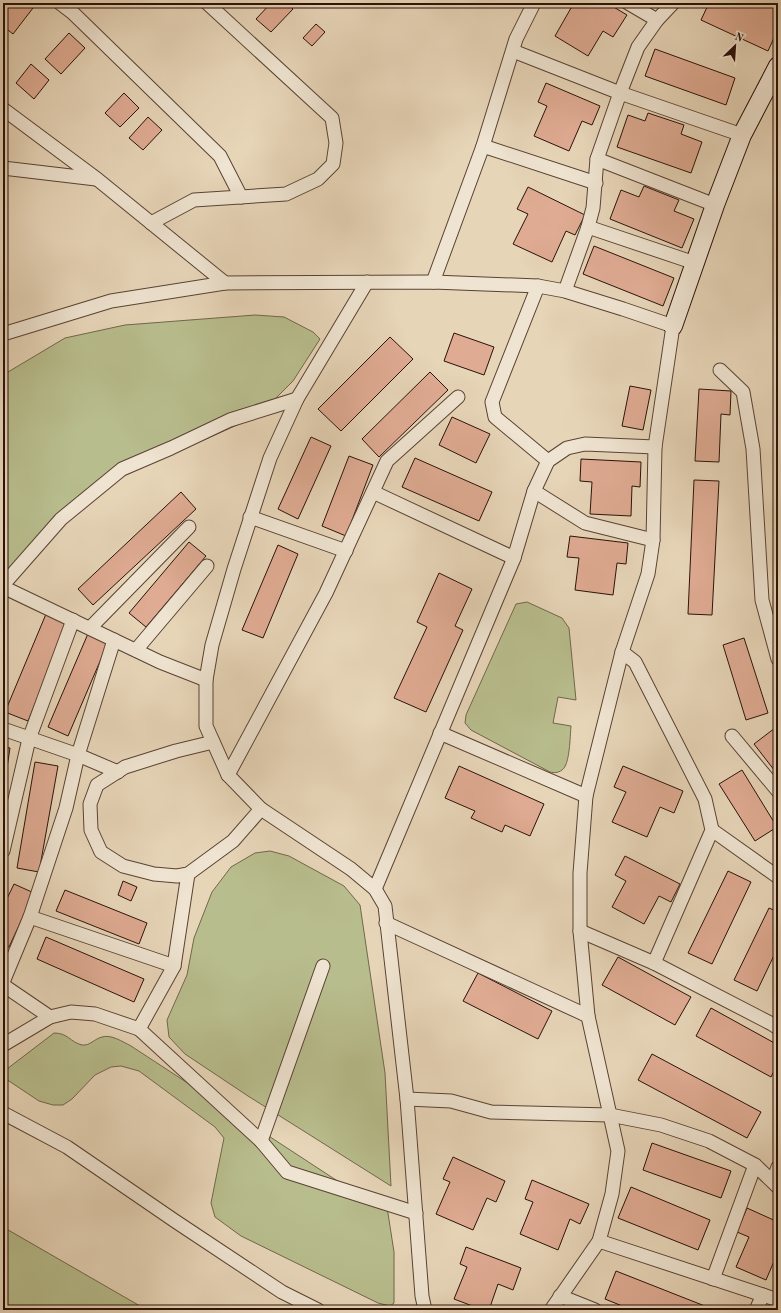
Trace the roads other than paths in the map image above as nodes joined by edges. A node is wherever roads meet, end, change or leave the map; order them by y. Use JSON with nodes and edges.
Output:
{"nodes":[{"id":1,"x":60,"y":3,"type":"edge"},
{"id":2,"x":207,"y":3,"type":"edge"},
{"id":3,"x":534,"y":3,"type":"edge"},
{"id":4,"x":628,"y":3,"type":"edge"},
{"id":5,"x":673,"y":3,"type":"edge"},
{"id":6,"x":657,"y":20,"type":"junction"},
{"id":7,"x":513,"y":51,"type":"junction"},
{"id":8,"x":778,"y":67,"type":"edge"},
{"id":9,"x":620,"y":93,"type":"junction"},
{"id":10,"x":3,"y":109,"type":"edge"},
{"id":11,"x":742,"y":135,"type":"junction"},
{"id":12,"x":483,"y":146,"type":"junction"},
{"id":13,"x":597,"y":159,"type":"junction"},
{"id":14,"x":3,"y":168,"type":"edge"},
{"id":15,"x":97,"y":179,"type":"junction"},
{"id":16,"x":596,"y":183,"type":"junction"},
{"id":17,"x":241,"y":197,"type":"junction"},
{"id":18,"x":715,"y":205,"type":"junction"},
{"id":19,"x":151,"y":223,"type":"junction"},
{"id":20,"x":588,"y":227,"type":"junction"},
{"id":21,"x":695,"y":263,"type":"junction"},
{"id":22,"x":367,"y":282,"type":"junction"},
{"id":23,"x":433,"y":282,"type":"junction"},
{"id":24,"x":225,"y":283,"type":"junction"},
{"id":25,"x":538,"y":286,"type":"junction"},
{"id":26,"x":565,"y":291,"type":"junction"},
{"id":27,"x":673,"y":326,"type":"junction"},
{"id":28,"x":3,"y":334,"type":"edge"},
{"id":29,"x":720,"y":370,"type":"dead end"},
{"id":30,"x":458,"y":397,"type":"dead end"},
{"id":31,"x":298,"y":399,"type":"junction"},
{"id":32,"x":655,"y":447,"type":"junction"},
{"id":33,"x":548,"y":461,"type":"junction"},
{"id":34,"x":534,"y":491,"type":"junction"},
{"id":35,"x":373,"y":492,"type":"junction"},
{"id":36,"x":250,"y":517,"type":"junction"},
{"id":37,"x":189,"y":527,"type":"dead end"},
{"id":38,"x":652,"y":540,"type":"junction"},
{"id":39,"x":346,"y":551,"type":"junction"},
{"id":40,"x":514,"y":558,"type":"junction"},
{"id":41,"x":207,"y":566,"type":"dead end"},
{"id":42,"x":3,"y":586,"type":"edge"},
{"id":43,"x":73,"y":620,"type":"junction"},
{"id":44,"x":90,"y":628,"type":"junction"},
{"id":45,"x":114,"y":640,"type":"junction"},
{"id":46,"x":136,"y":650,"type":"junction"},
{"id":47,"x":622,"y":652,"type":"junction"},
{"id":48,"x":778,"y":659,"type":"edge"},
{"id":49,"x":206,"y":680,"type":"junction"},
{"id":50,"x":3,"y":729,"type":"edge"},
{"id":51,"x":440,"y":733,"type":"junction"},
{"id":52,"x":732,"y":736,"type":"dead end"},
{"id":53,"x":29,"y":739,"type":"junction"},
{"id":54,"x":213,"y":742,"type":"junction"},
{"id":55,"x":78,"y":755,"type":"junction"},
{"id":56,"x":118,"y":772,"type":"junction"},
{"id":57,"x":228,"y":775,"type":"junction"},
{"id":58,"x":778,"y":791,"type":"edge"},
{"id":59,"x":586,"y":796,"type":"junction"},
{"id":60,"x":261,"y":808,"type":"junction"},
{"id":61,"x":712,"y":830,"type":"junction"},
{"id":62,"x":3,"y":851,"type":"edge"},
{"id":63,"x":188,"y":874,"type":"junction"},
{"id":64,"x":778,"y":877,"type":"edge"},
{"id":65,"x":375,"y":889,"type":"junction"},
{"id":66,"x":30,"y":916,"type":"junction"},
{"id":67,"x":386,"y":923,"type":"junction"},
{"id":68,"x":580,"y":930,"type":"junction"},
{"id":69,"x":654,"y":963,"type":"junction"},
{"id":70,"x":174,"y":966,"type":"junction"},
{"id":71,"x":323,"y":966,"type":"dead end"},
{"id":72,"x":3,"y":982,"type":"edge"},
{"id":73,"x":3,"y":985,"type":"edge"},
{"id":74,"x":588,"y":1016,"type":"junction"},
{"id":75,"x":50,"y":1017,"type":"junction"},
{"id":76,"x":778,"y":1028,"type":"edge"},
{"id":77,"x":139,"y":1029,"type":"junction"},
{"id":78,"x":3,"y":1045,"type":"edge"},
{"id":79,"x":407,"y":1099,"type":"junction"},
{"id":80,"x":3,"y":1113,"type":"edge"},
{"id":81,"x":610,"y":1115,"type":"junction"},
{"id":82,"x":261,"y":1141,"type":"junction"},
{"id":83,"x":755,"y":1165,"type":"junction"},
{"id":84,"x":778,"y":1168,"type":"edge"},
{"id":85,"x":776,"y":1184,"type":"edge"},
{"id":86,"x":416,"y":1213,"type":"junction"},
{"id":87,"x":599,"y":1240,"type":"junction"},
{"id":88,"x":713,"y":1279,"type":"junction"},
{"id":89,"x":763,"y":1295,"type":"junction"},
{"id":90,"x":560,"y":1296,"type":"junction"},
{"id":91,"x":778,"y":1300,"type":"edge"},
{"id":92,"x":318,"y":1310,"type":"edge"},
{"id":93,"x":425,"y":1310,"type":"edge"},
{"id":94,"x":551,"y":1310,"type":"edge"},
{"id":95,"x":595,"y":1310,"type":"edge"},
{"id":96,"x":756,"y":1310,"type":"edge"}],
"edges":[{"from":1,"to":17,"type":"street"},
{"from":2,"to":17,"type":"street"},
{"from":3,"to":7,"type":"street"},
{"from":4,"to":6,"type":"street"},
{"from":5,"to":6,"type":"street"},
{"from":6,"to":9,"type":"street"},
{"from":7,"to":9,"type":"street"},
{"from":7,"to":12,"type":"street"},
{"from":8,"to":11,"type":"street"},
{"from":9,"to":11,"type":"street"},
{"from":9,"to":13,"type":"street"},
{"from":10,"to":15,"type":"street"},
{"from":11,"to":18,"type":"street"},
{"from":12,"to":16,"type":"street"},
{"from":12,"to":23,"type":"street"},
{"from":13,"to":16,"type":"street"},
{"from":13,"to":18,"type":"street"},
{"from":14,"to":15,"type":"street"},
{"from":15,"to":19,"type":"street"},
{"from":16,"to":20,"type":"street"},
{"from":17,"to":19,"type":"street"},
{"from":18,"to":21,"type":"street"},
{"from":19,"to":24,"type":"street"},
{"from":20,"to":21,"type":"street"},
{"from":20,"to":26,"type":"street"},
{"from":21,"to":27,"type":"street"},
{"from":22,"to":23,"type":"street"},
{"from":22,"to":24,"type":"street"},
{"from":22,"to":31,"type":"street"},
{"from":23,"to":25,"type":"street"},
{"from":24,"to":28,"type":"street"},
{"from":25,"to":26,"type":"street"},
{"from":25,"to":33,"type":"street"},
{"from":26,"to":27,"type":"street"},
{"from":27,"to":32,"type":"street"},
{"from":29,"to":48,"type":"street"},
{"from":30,"to":35,"type":"street"},
{"from":31,"to":36,"type":"street"},
{"from":31,"to":42,"type":"street"},
{"from":32,"to":33,"type":"street"},
{"from":32,"to":38,"type":"street"},
{"from":33,"to":34,"type":"street"},
{"from":34,"to":38,"type":"street"},
{"from":34,"to":40,"type":"street"},
{"from":35,"to":39,"type":"street"},
{"from":35,"to":40,"type":"street"},
{"from":36,"to":39,"type":"street"},
{"from":36,"to":49,"type":"street"},
{"from":37,"to":44,"type":"street"},
{"from":38,"to":47,"type":"street"},
{"from":39,"to":57,"type":"street"},
{"from":40,"to":51,"type":"street"},
{"from":41,"to":46,"type":"street"},
{"from":42,"to":43,"type":"street"},
{"from":43,"to":44,"type":"street"},
{"from":43,"to":53,"type":"street"},
{"from":44,"to":45,"type":"street"},
{"from":45,"to":46,"type":"street"},
{"from":45,"to":55,"type":"street"},
{"from":46,"to":49,"type":"street"},
{"from":47,"to":59,"type":"street"},
{"from":47,"to":61,"type":"street"},
{"from":49,"to":54,"type":"street"},
{"from":50,"to":53,"type":"street"},
{"from":51,"to":59,"type":"street"},
{"from":51,"to":65,"type":"street"},
{"from":52,"to":58,"type":"street"},
{"from":53,"to":55,"type":"street"},
{"from":53,"to":62,"type":"street"},
{"from":54,"to":56,"type":"street"},
{"from":54,"to":57,"type":"street"},
{"from":55,"to":56,"type":"street"},
{"from":55,"to":66,"type":"street"},
{"from":56,"to":63,"type":"street"},
{"from":57,"to":60,"type":"street"},
{"from":59,"to":68,"type":"street"},
{"from":60,"to":63,"type":"street"},
{"from":60,"to":65,"type":"street"},
{"from":61,"to":64,"type":"street"},
{"from":61,"to":69,"type":"street"},
{"from":63,"to":70,"type":"street"},
{"from":65,"to":67,"type":"street"},
{"from":66,"to":70,"type":"street"},
{"from":66,"to":72,"type":"street"},
{"from":67,"to":74,"type":"street"},
{"from":67,"to":79,"type":"street"},
{"from":68,"to":69,"type":"street"},
{"from":68,"to":74,"type":"street"},
{"from":69,"to":76,"type":"street"},
{"from":70,"to":77,"type":"street"},
{"from":71,"to":82,"type":"street"},
{"from":73,"to":75,"type":"street"},
{"from":74,"to":81,"type":"street"},
{"from":75,"to":77,"type":"street"},
{"from":75,"to":78,"type":"street"},
{"from":77,"to":82,"type":"street"},
{"from":79,"to":81,"type":"street"},
{"from":79,"to":86,"type":"street"},
{"from":80,"to":92,"type":"street"},
{"from":81,"to":83,"type":"street"},
{"from":81,"to":87,"type":"street"},
{"from":82,"to":86,"type":"street"},
{"from":83,"to":85,"type":"street"},
{"from":83,"to":88,"type":"street"},
{"from":84,"to":85,"type":"street"},
{"from":86,"to":93,"type":"street"},
{"from":87,"to":88,"type":"street"},
{"from":87,"to":90,"type":"street"},
{"from":88,"to":89,"type":"street"},
{"from":89,"to":91,"type":"street"},
{"from":89,"to":96,"type":"street"},
{"from":90,"to":94,"type":"street"},
{"from":90,"to":95,"type":"street"}]}
